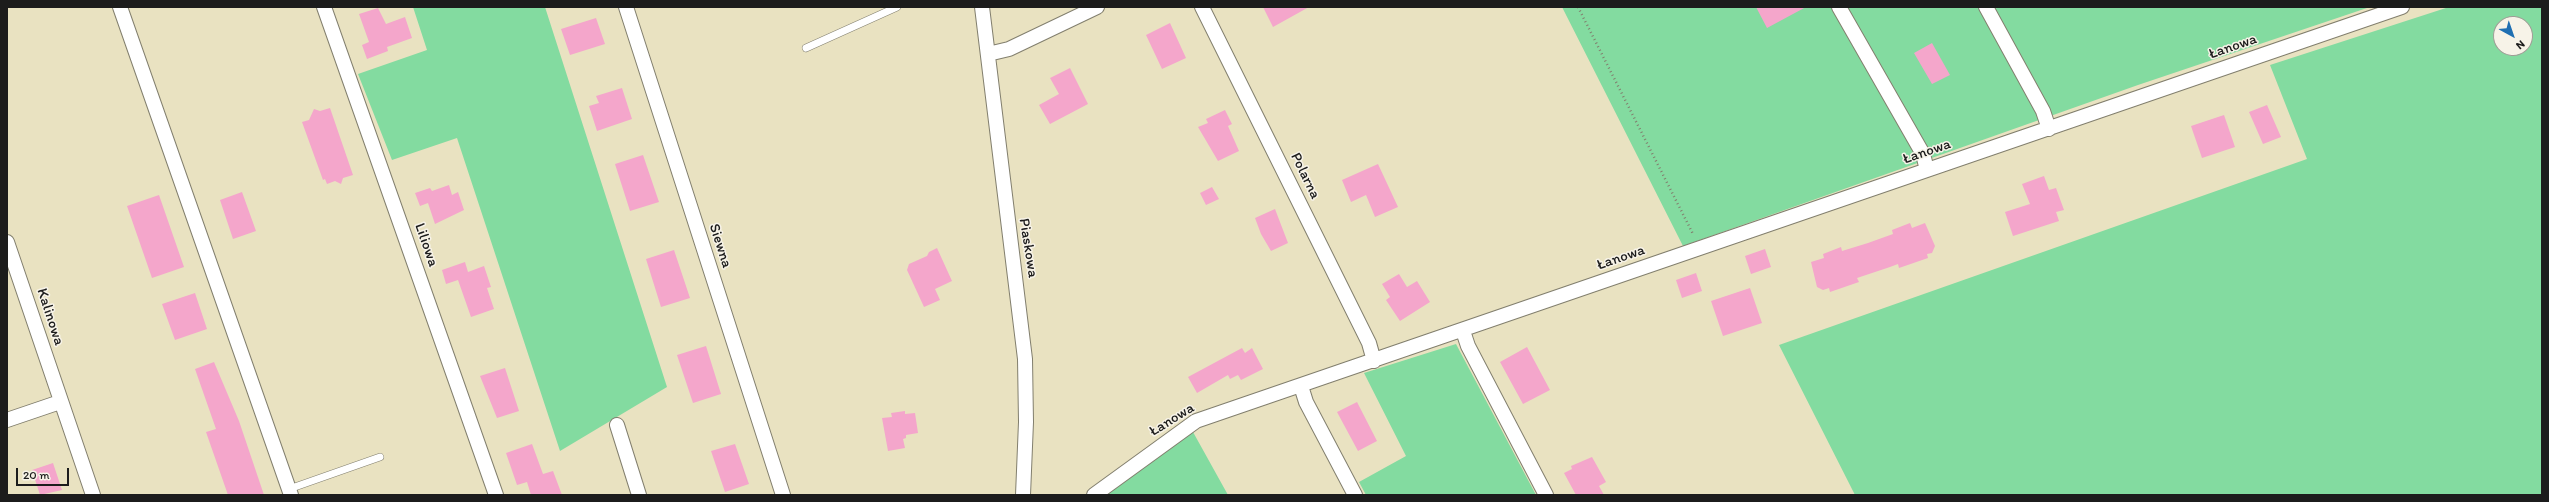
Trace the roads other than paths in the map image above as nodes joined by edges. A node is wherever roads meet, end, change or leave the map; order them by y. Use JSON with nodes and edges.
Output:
{"nodes":[{"id":1,"x":120,"y":7,"type":"edge"},
{"id":2,"x":324,"y":7,"type":"edge"},
{"id":3,"x":626,"y":7,"type":"edge"},
{"id":4,"x":896,"y":7,"type":"edge"},
{"id":5,"x":982,"y":7,"type":"edge"},
{"id":6,"x":1097,"y":7,"type":"edge"},
{"id":7,"x":1202,"y":7,"type":"edge"},
{"id":8,"x":1839,"y":7,"type":"edge"},
{"id":9,"x":1986,"y":7,"type":"edge"},
{"id":10,"x":2402,"y":7,"type":"edge"},
{"id":11,"x":806,"y":48,"type":"dead end"},
{"id":12,"x":988,"y":54,"type":"junction"},
{"id":13,"x":2049,"y":129,"type":"junction"},
{"id":14,"x":1927,"y":170,"type":"junction"},
{"id":15,"x":7,"y":242,"type":"edge"},
{"id":16,"x":1463,"y":331,"type":"junction"},
{"id":17,"x":1374,"y":361,"type":"junction"},
{"id":18,"x":1301,"y":386,"type":"junction"},
{"id":19,"x":60,"y":402,"type":"junction"},
{"id":20,"x":7,"y":420,"type":"edge"},
{"id":21,"x":617,"y":425,"type":"dead end"},
{"id":22,"x":380,"y":457,"type":"dead end"},
{"id":23,"x":290,"y":492,"type":"edge"},
{"id":24,"x":93,"y":495,"type":"edge"},
{"id":25,"x":496,"y":495,"type":"edge"},
{"id":26,"x":639,"y":495,"type":"edge"},
{"id":27,"x":783,"y":495,"type":"edge"},
{"id":28,"x":1023,"y":495,"type":"edge"},
{"id":29,"x":1094,"y":495,"type":"edge"},
{"id":30,"x":1355,"y":495,"type":"edge"},
{"id":31,"x":1546,"y":495,"type":"edge"}],
"edges":[{"from":1,"to":23,"type":"street"},
{"from":2,"to":25,"type":"street","name":"Liliowa"},
{"from":3,"to":27,"type":"street","name":"Siewna"},
{"from":4,"to":11,"type":"lane"},
{"from":5,"to":12,"type":"street","name":"Piaskowa"},
{"from":6,"to":12,"type":"street"},
{"from":7,"to":17,"type":"street","name":"Polarna"},
{"from":8,"to":14,"type":"street"},
{"from":9,"to":13,"type":"street"},
{"from":10,"to":13,"type":"street","name":"Łanowa"},
{"from":12,"to":28,"type":"street","name":"Piaskowa"},
{"from":13,"to":14,"type":"street","name":"Łanowa"},
{"from":14,"to":16,"type":"street","name":"Łanowa"},
{"from":15,"to":19,"type":"street","name":"Kalinowa"},
{"from":16,"to":17,"type":"street","name":"Łanowa"},
{"from":16,"to":31,"type":"street"},
{"from":17,"to":18,"type":"street","name":"Łanowa"},
{"from":18,"to":29,"type":"street","name":"Łanowa"},
{"from":18,"to":30,"type":"street"},
{"from":19,"to":20,"type":"street"},
{"from":19,"to":24,"type":"street","name":"Kalinowa"},
{"from":21,"to":26,"type":"street"},
{"from":22,"to":23,"type":"lane"}]}
